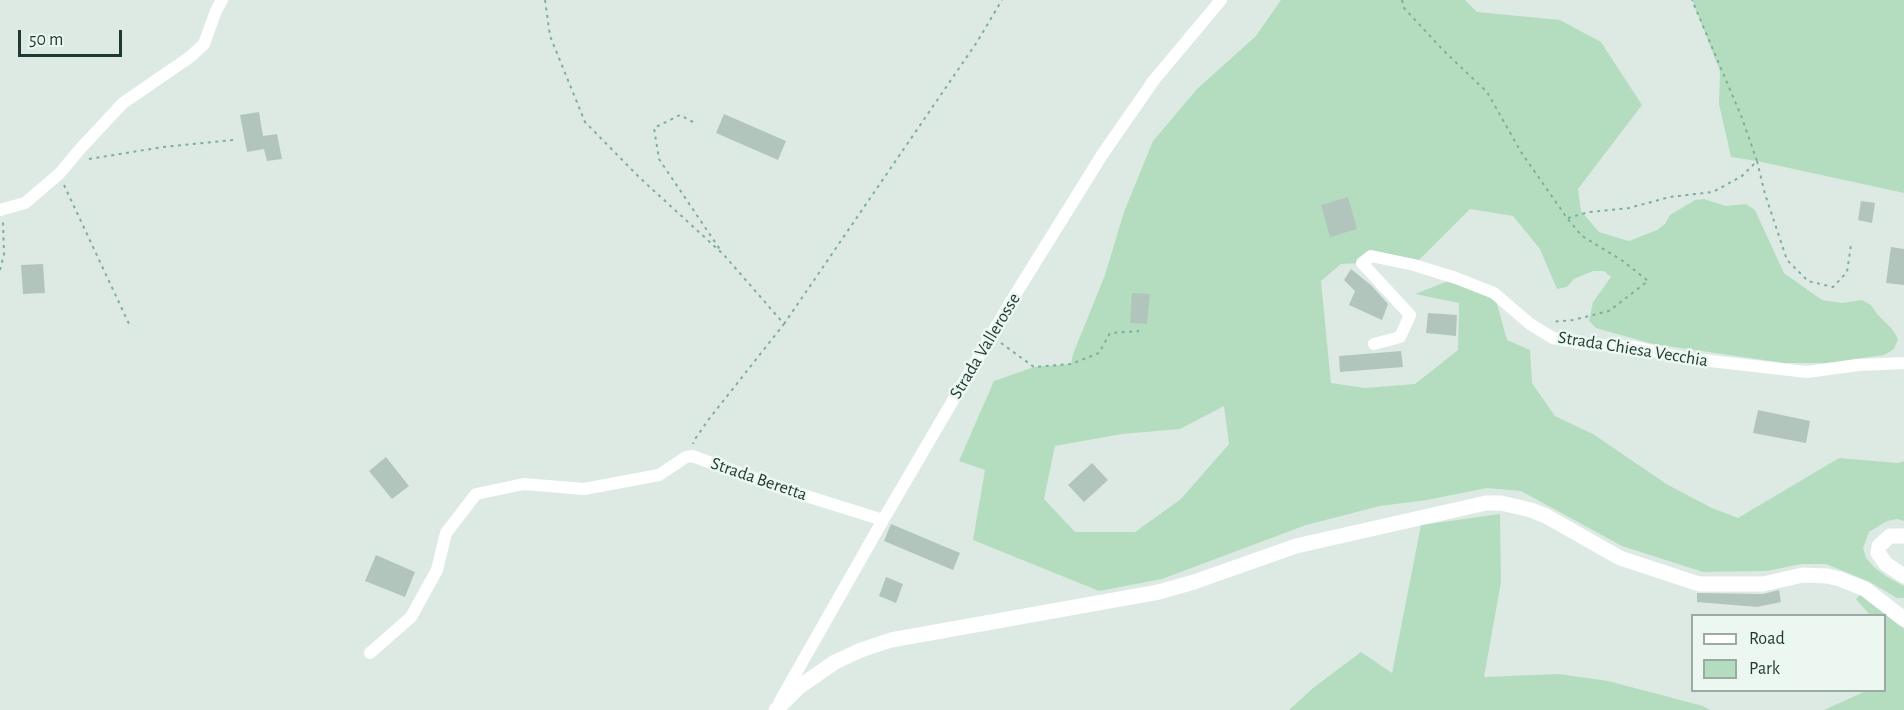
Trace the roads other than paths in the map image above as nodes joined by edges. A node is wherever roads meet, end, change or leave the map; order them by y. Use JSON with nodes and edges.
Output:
{"nodes":[{"id":1,"x":222,"y":0,"type":"edge"},
{"id":2,"x":1221,"y":0,"type":"edge"},
{"id":3,"x":1,"y":210,"type":"edge"},
{"id":4,"x":1374,"y":344,"type":"dead end"},
{"id":5,"x":1904,"y":363,"type":"edge"},
{"id":6,"x":883,"y":520,"type":"junction"},
{"id":7,"x":1904,"y":536,"type":"edge"},
{"id":8,"x":1904,"y":576,"type":"edge"},
{"id":9,"x":1904,"y":619,"type":"edge"},
{"id":10,"x":370,"y":653,"type":"dead end"},
{"id":11,"x":776,"y":710,"type":"edge"}],
"edges":[{"from":1,"to":3,"type":"street"},
{"from":2,"to":6,"type":"street","name":"Strada Vallerosse"},
{"from":4,"to":5,"type":"street","name":"Strada Chiesa Vecchia"},
{"from":6,"to":10,"type":"street","name":"Strada Beretta"},
{"from":6,"to":11,"type":"street","name":"Strada Vallerosse"},
{"from":7,"to":8,"type":"street"},
{"from":9,"to":11,"type":"street"}]}
